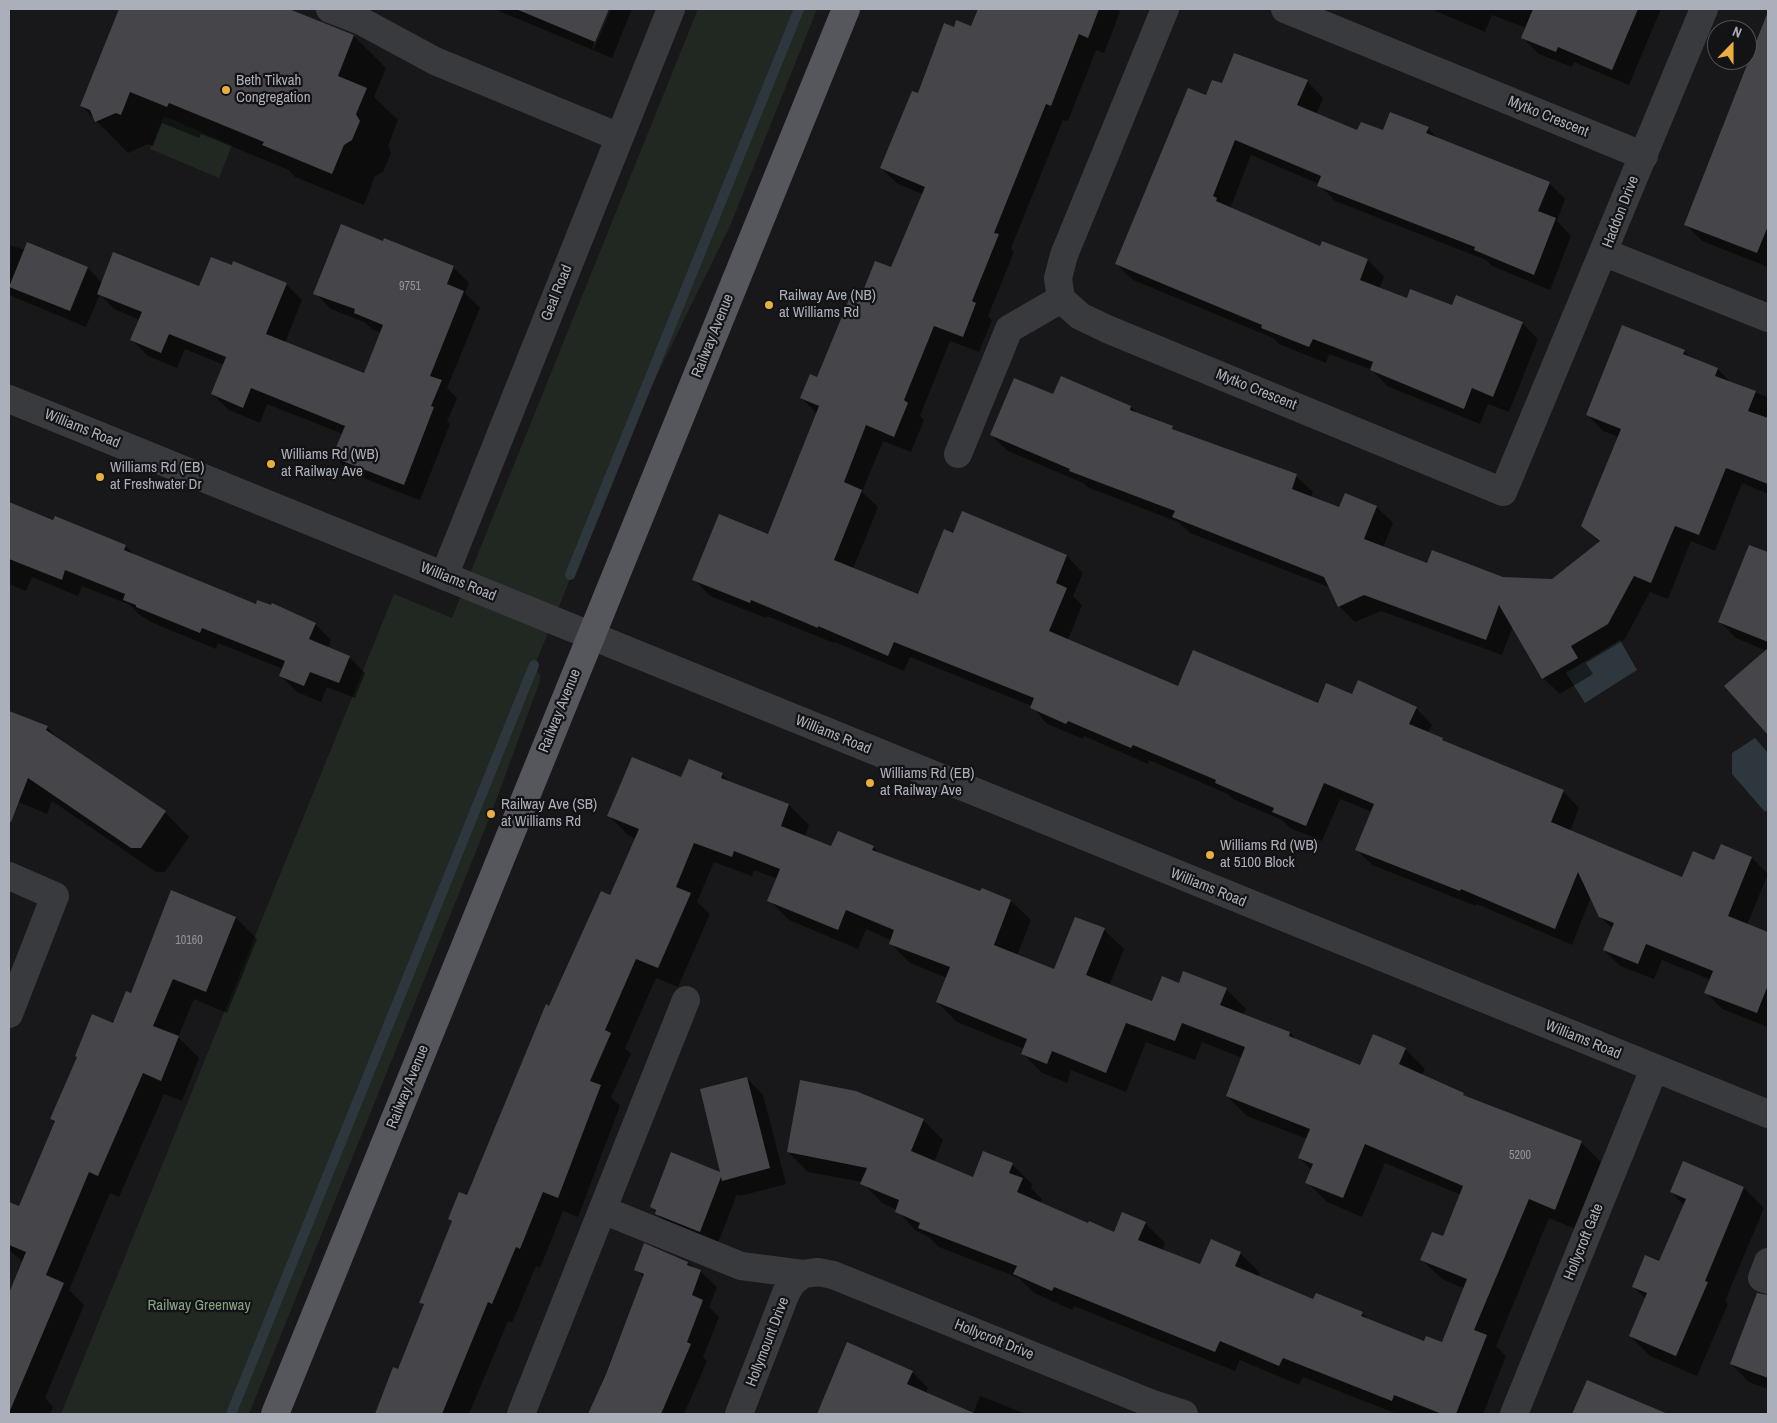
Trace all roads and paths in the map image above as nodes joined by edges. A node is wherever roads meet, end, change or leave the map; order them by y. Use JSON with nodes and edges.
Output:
{"nodes":[{"id":1,"x":330,"y":9,"type":"edge"},
{"id":2,"x":672,"y":9,"type":"edge"},
{"id":3,"x":846,"y":9,"type":"edge"},
{"id":4,"x":1165,"y":9,"type":"edge"},
{"id":5,"x":1285,"y":9,"type":"edge"},
{"id":6,"x":1704,"y":9,"type":"edge"},
{"id":7,"x":619,"y":137,"type":"junction"},
{"id":8,"x":1644,"y":156,"type":"junction"},
{"id":9,"x":1603,"y":252,"type":"junction"},
{"id":10,"x":1061,"y":299,"type":"junction"},
{"id":11,"x":1768,"y":318,"type":"edge"},
{"id":12,"x":9,"y":399,"type":"edge"},
{"id":13,"x":958,"y":454,"type":"dead end"},
{"id":14,"x":444,"y":576,"type":"junction"},
{"id":15,"x":590,"y":636,"type":"junction"},
{"id":16,"x":9,"y":876,"type":"edge"},
{"id":17,"x":686,"y":1000,"type":"dead end"},
{"id":18,"x":9,"y":1014,"type":"edge"},
{"id":19,"x":1654,"y":1069,"type":"junction"},
{"id":20,"x":1768,"y":1114,"type":"edge"},
{"id":21,"x":603,"y":1210,"type":"junction"},
{"id":22,"x":1768,"y":1262,"type":"edge"},
{"id":23,"x":803,"y":1274,"type":"junction"},
{"id":24,"x":1768,"y":1280,"type":"edge"},
{"id":25,"x":1148,"y":1409,"type":"edge"},
{"id":26,"x":276,"y":1414,"type":"edge"},
{"id":27,"x":521,"y":1414,"type":"edge"},
{"id":28,"x":739,"y":1414,"type":"edge"},
{"id":29,"x":1184,"y":1414,"type":"edge"},
{"id":30,"x":1514,"y":1414,"type":"edge"}],
"edges":[{"from":1,"to":7,"type":"street"},
{"from":2,"to":7,"type":"street","name":"Geal Road"},
{"from":3,"to":15,"type":"main road","name":"Railway Avenue"},
{"from":4,"to":10,"type":"street"},
{"from":5,"to":8,"type":"street","name":"Mytko Crescent"},
{"from":6,"to":8,"type":"street","name":"Haddon Drive"},
{"from":7,"to":14,"type":"street","name":"Geal Road"},
{"from":8,"to":9,"type":"street","name":"Haddon Drive"},
{"from":9,"to":10,"type":"street","name":"Mytko Crescent"},
{"from":9,"to":11,"type":"street","name":"Haddon Drive"},
{"from":10,"to":13,"type":"street"},
{"from":12,"to":14,"type":"street","name":"Williams Road"},
{"from":14,"to":15,"type":"street","name":"Williams Road"},
{"from":15,"to":19,"type":"street","name":"Williams Road"},
{"from":15,"to":26,"type":"main road","name":"Railway Avenue"},
{"from":16,"to":18,"type":"street"},
{"from":17,"to":21,"type":"street"},
{"from":19,"to":20,"type":"street","name":"Williams Road"},
{"from":19,"to":30,"type":"street","name":"Hollycroft Gate"},
{"from":21,"to":23,"type":"street","name":"Hollycroft Drive"},
{"from":21,"to":27,"type":"street"},
{"from":22,"to":24,"type":"street"},
{"from":23,"to":25,"type":"street","name":"Hollycroft Drive"},
{"from":23,"to":28,"type":"street","name":"Hollymount Drive"},
{"from":25,"to":29,"type":"street","name":"Hollycroft Drive"}]}
